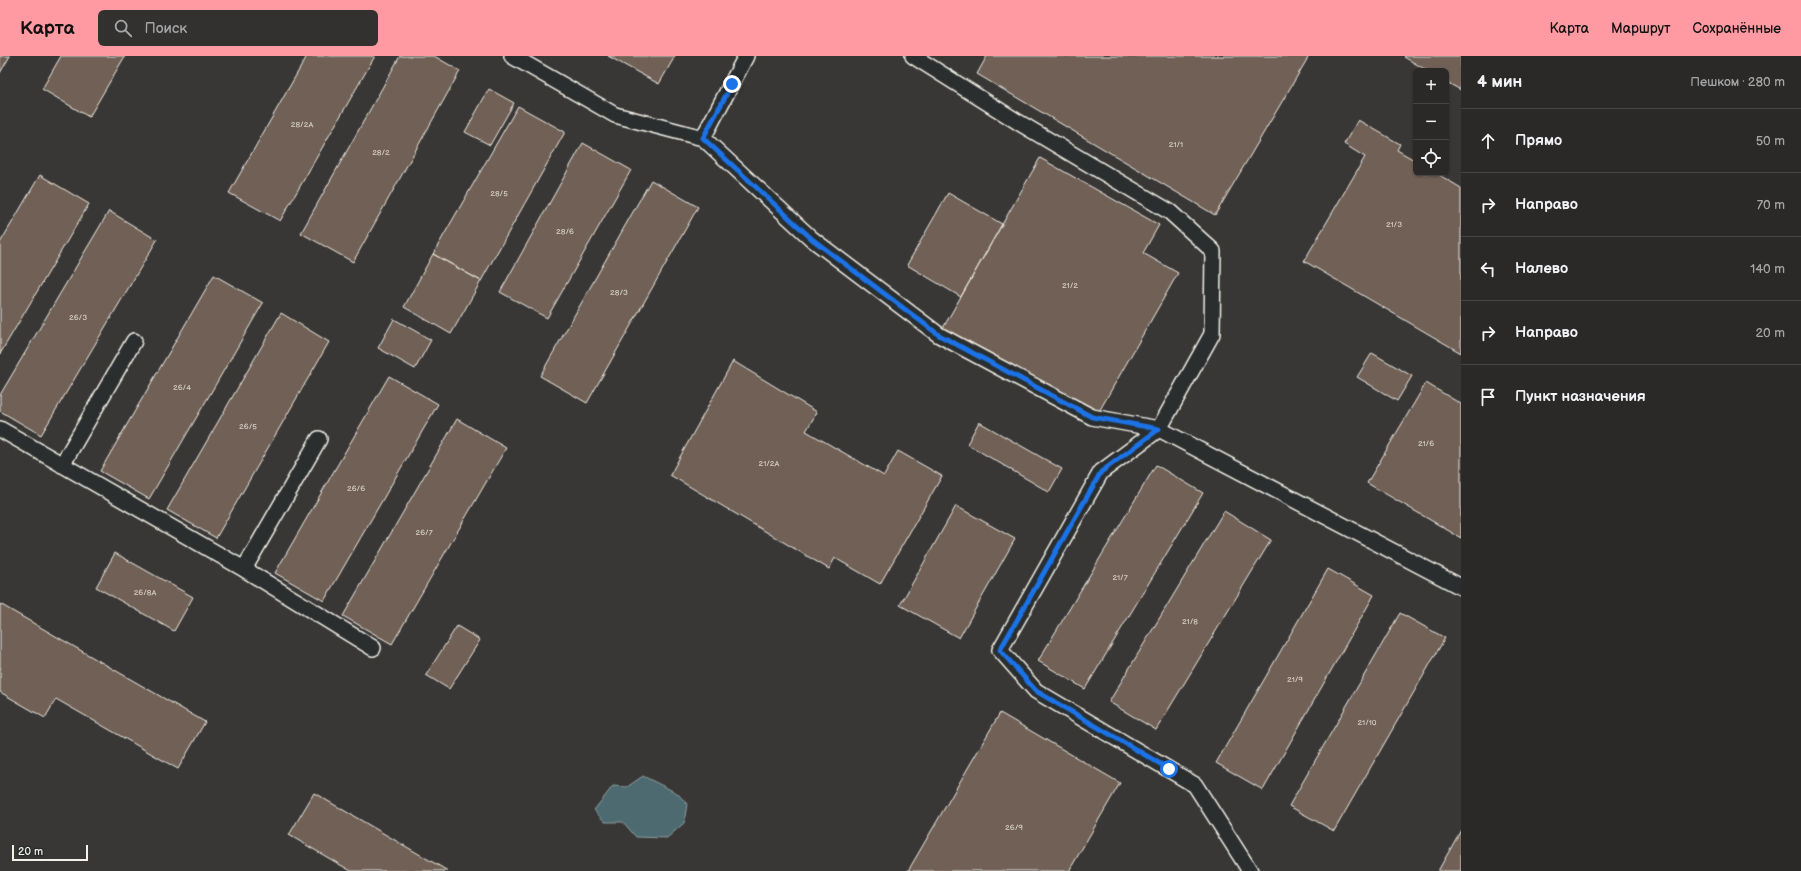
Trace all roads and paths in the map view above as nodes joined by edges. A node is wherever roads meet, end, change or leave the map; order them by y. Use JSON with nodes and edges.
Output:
{"nodes":[{"id":1,"x":512,"y":56,"type":"edge"},
{"id":2,"x":746,"y":56,"type":"edge"},
{"id":3,"x":913,"y":56,"type":"edge"},
{"id":4,"x":703,"y":138,"type":"junction"},
{"id":5,"x":134,"y":341,"type":"dead end"},
{"id":6,"x":0,"y":429,"type":"edge"},
{"id":7,"x":1159,"y":429,"type":"junction"},
{"id":8,"x":319,"y":439,"type":"dead end"},
{"id":9,"x":62,"y":465,"type":"junction"},
{"id":10,"x":244,"y":569,"type":"junction"},
{"id":11,"x":1461,"y":587,"type":"edge"},
{"id":12,"x":373,"y":648,"type":"dead end"},
{"id":13,"x":1250,"y":871,"type":"edge"}],
"edges":[{"from":1,"to":4,"type":"lane"},
{"from":2,"to":4,"type":"lane"},
{"from":3,"to":7,"type":"lane"},
{"from":4,"to":7,"type":"lane"},
{"from":5,"to":9,"type":"lane"},
{"from":6,"to":9,"type":"lane"},
{"from":7,"to":11,"type":"lane"},
{"from":7,"to":13,"type":"lane"},
{"from":8,"to":10,"type":"lane"},
{"from":9,"to":10,"type":"lane"},
{"from":10,"to":12,"type":"lane"}]}
